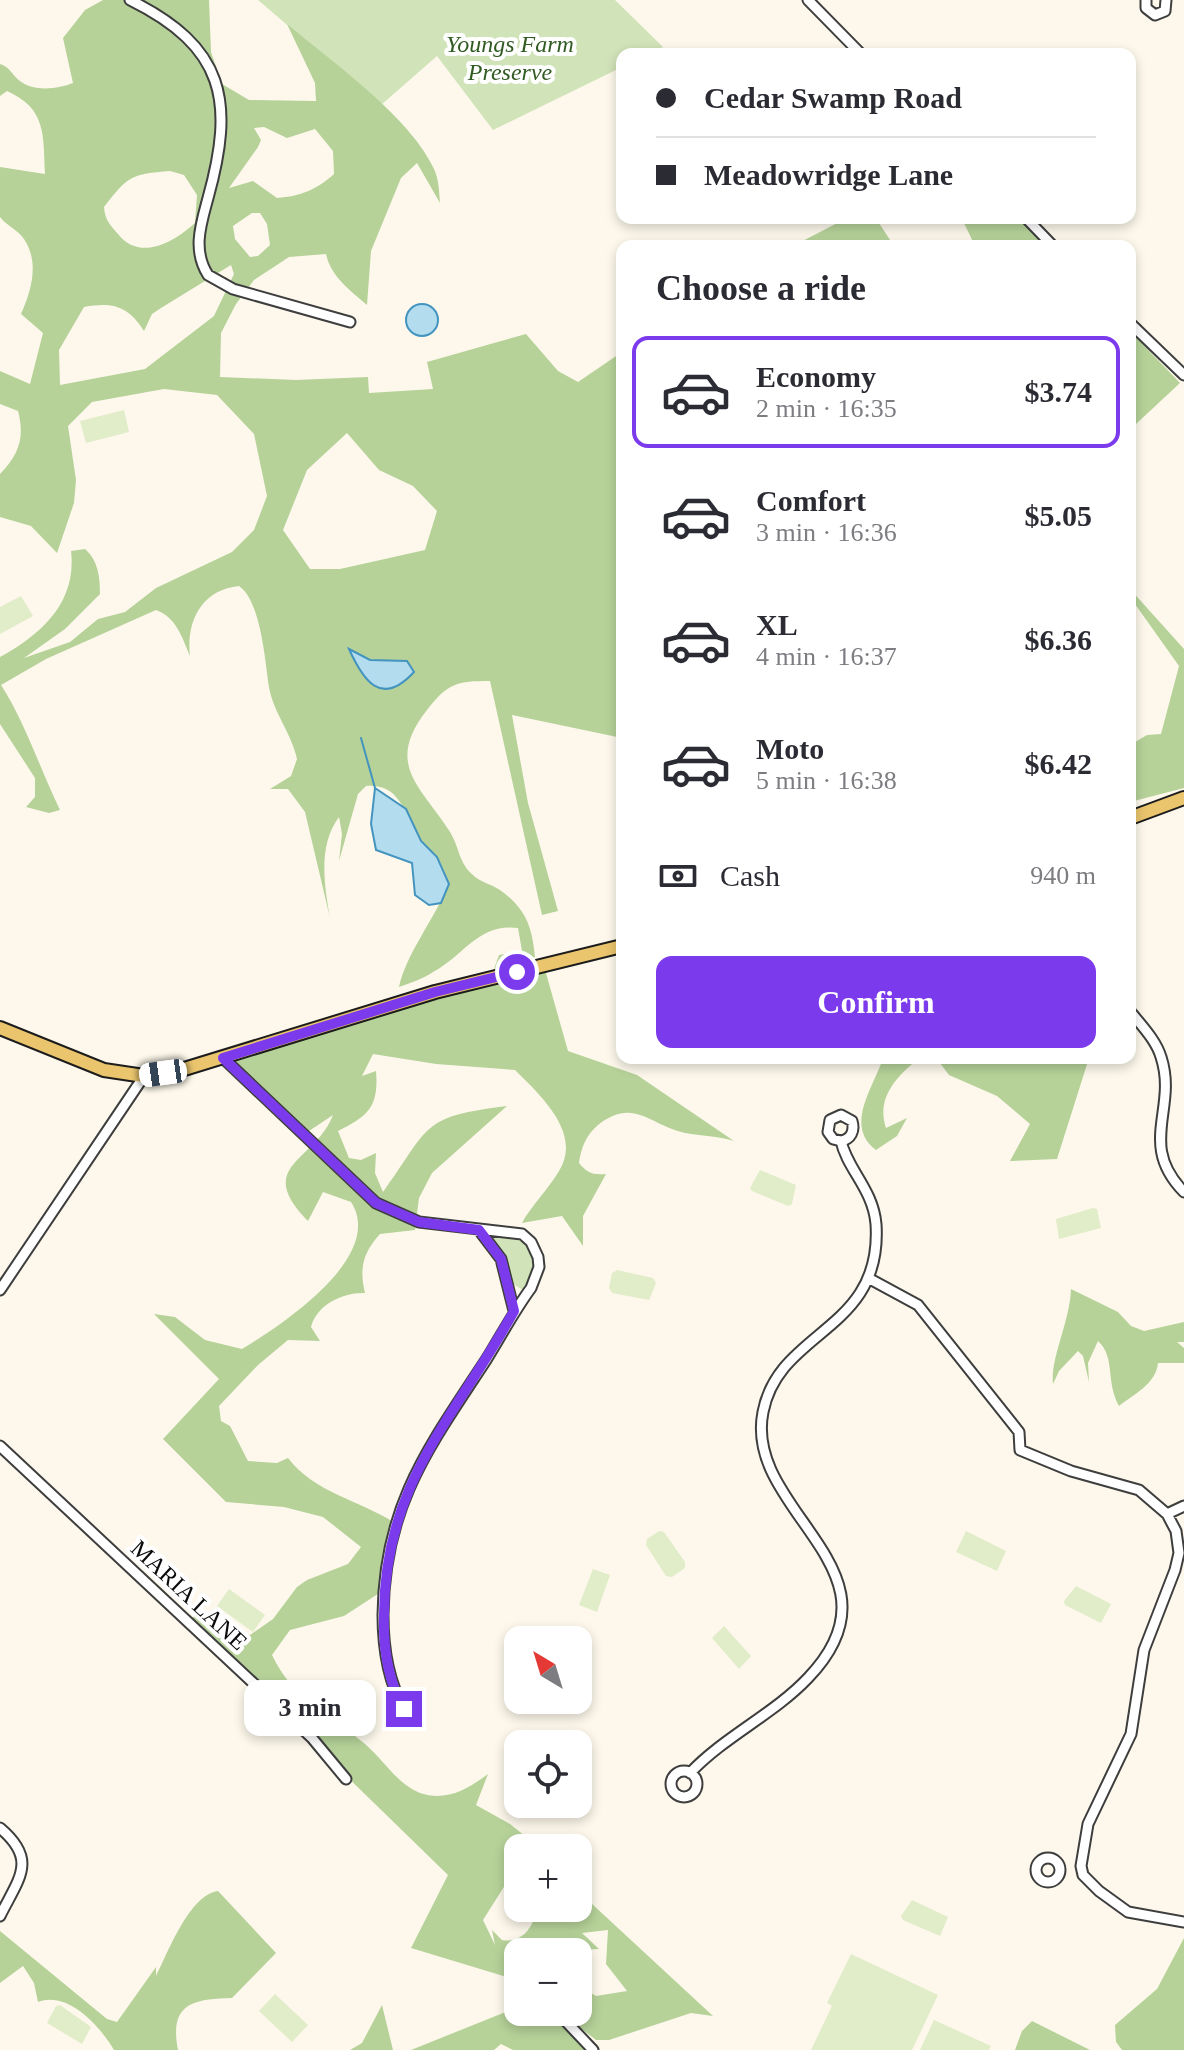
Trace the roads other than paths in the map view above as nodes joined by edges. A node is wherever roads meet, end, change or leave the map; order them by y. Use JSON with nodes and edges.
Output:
{"nodes":[{"id":1,"x":130,"y":0,"type":"edge"},
{"id":2,"x":808,"y":0,"type":"edge"},
{"id":3,"x":1146,"y":0,"type":"edge"},
{"id":4,"x":1166,"y":0,"type":"edge"},
{"id":5,"x":855,"y":48,"type":"edge"},
{"id":6,"x":1032,"y":224,"type":"edge"},
{"id":7,"x":1047,"y":240,"type":"edge"},
{"id":8,"x":350,"y":322,"type":"dead end"},
{"id":9,"x":1136,"y":329,"type":"edge"},
{"id":10,"x":1184,"y":375,"type":"edge"},
{"id":11,"x":1184,"y":798,"type":"edge"},
{"id":12,"x":1136,"y":816,"type":"edge"},
{"id":13,"x":616,"y":947,"type":"edge"},
{"id":14,"x":1136,"y":1020,"type":"edge"},
{"id":15,"x":0,"y":1028,"type":"edge"},
{"id":16,"x":223,"y":1058,"type":"junction"},
{"id":17,"x":144,"y":1076,"type":"junction"},
{"id":18,"x":841,"y":1141,"type":"dead end"},
{"id":19,"x":1184,"y":1192,"type":"edge"},
{"id":20,"x":479,"y":1230,"type":"junction"},
{"id":21,"x":870,"y":1279,"type":"junction"},
{"id":22,"x":0,"y":1290,"type":"edge"},
{"id":23,"x":514,"y":1311,"type":"junction"},
{"id":24,"x":0,"y":1446,"type":"edge"},
{"id":25,"x":1184,"y":1506,"type":"edge"},
{"id":26,"x":1167,"y":1514,"type":"junction"},
{"id":27,"x":404,"y":1709,"type":"dead end"},
{"id":28,"x":690,"y":1773,"type":"dead end"},
{"id":29,"x":346,"y":1779,"type":"dead end"},
{"id":30,"x":0,"y":1828,"type":"edge"},
{"id":31,"x":1081,"y":1866,"type":"junction"},
{"id":32,"x":1060,"y":1868,"type":"dead end"},
{"id":33,"x":0,"y":1916,"type":"edge"},
{"id":34,"x":1184,"y":1922,"type":"edge"},
{"id":35,"x":570,"y":2026,"type":"edge"},
{"id":36,"x":593,"y":2050,"type":"edge"}],
"edges":[{"from":1,"to":8,"type":"street"},
{"from":2,"to":5,"type":"street"},
{"from":3,"to":4,"type":"street"},
{"from":6,"to":7,"type":"street"},
{"from":9,"to":10,"type":"street"},
{"from":11,"to":12,"type":"main road"},
{"from":13,"to":16,"type":"main road"},
{"from":14,"to":19,"type":"street"},
{"from":15,"to":17,"type":"main road"},
{"from":16,"to":17,"type":"main road"},
{"from":16,"to":20,"type":"street"},
{"from":17,"to":22,"type":"street"},
{"from":18,"to":21,"type":"street"},
{"from":20,"to":23,"type":"street"},
{"from":20,"to":23,"type":"street"},
{"from":21,"to":26,"type":"street"},
{"from":21,"to":28,"type":"street"},
{"from":23,"to":27,"type":"street"},
{"from":24,"to":29,"type":"street","name":"MARIA LANE"},
{"from":25,"to":26,"type":"street"},
{"from":26,"to":31,"type":"street"},
{"from":30,"to":33,"type":"street"},
{"from":31,"to":32,"type":"street"},
{"from":31,"to":34,"type":"street"},
{"from":35,"to":36,"type":"street"}]}
